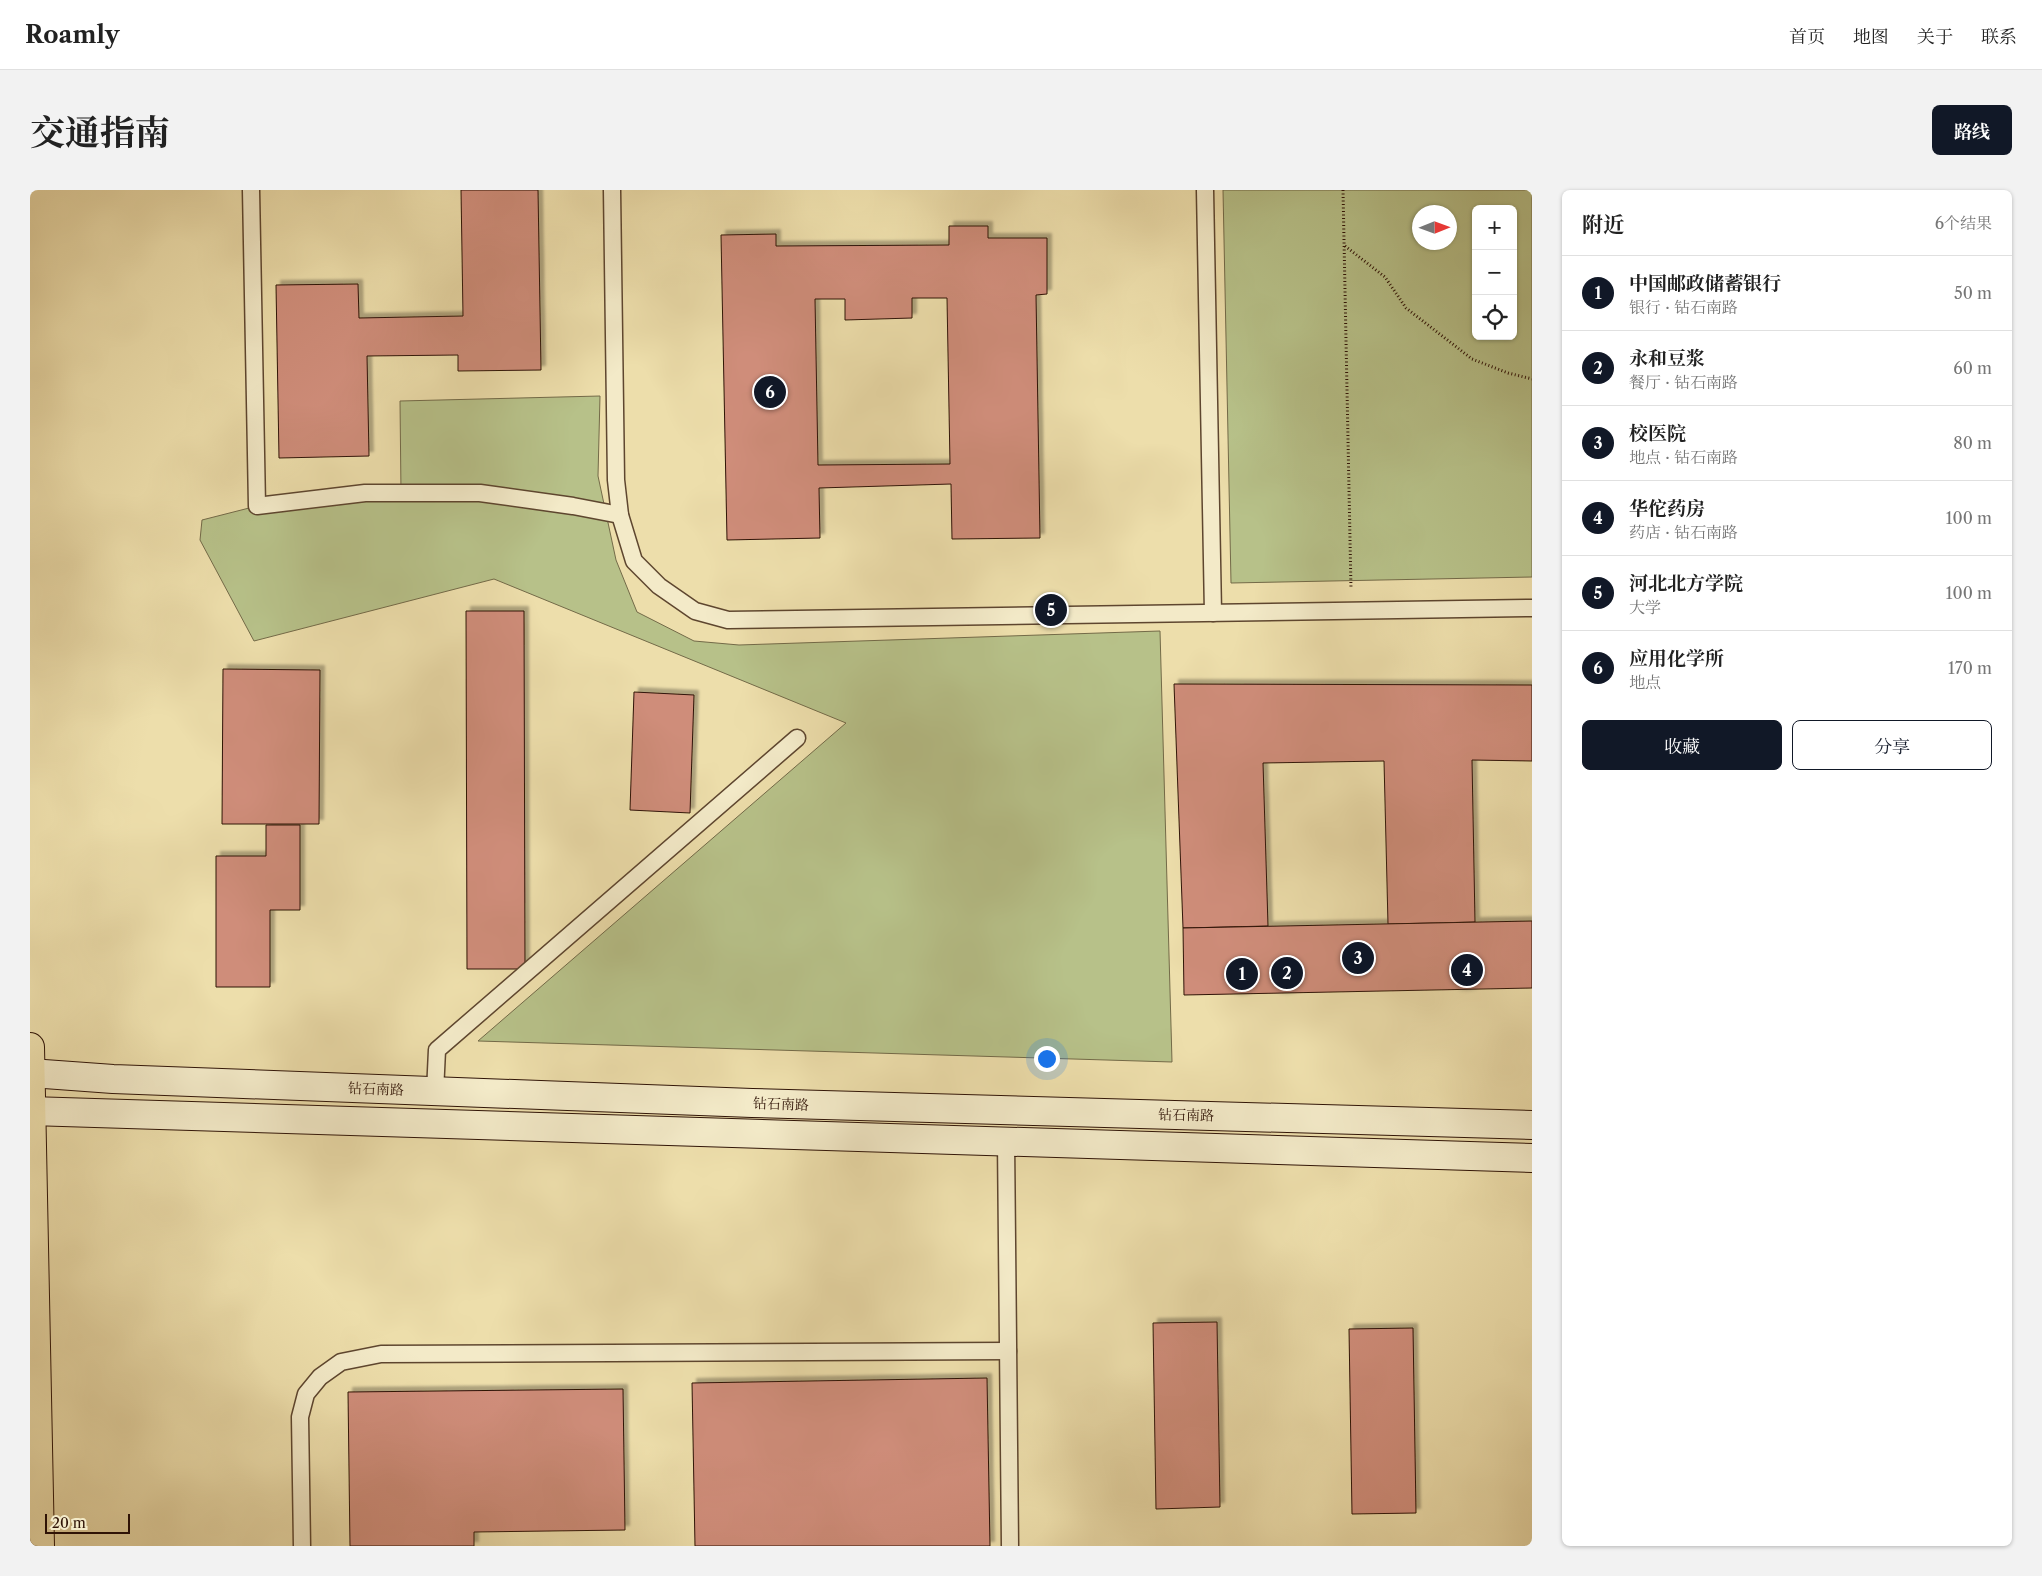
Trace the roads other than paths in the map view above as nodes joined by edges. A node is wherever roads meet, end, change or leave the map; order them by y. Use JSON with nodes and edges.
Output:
{"nodes":[{"id":1,"x":251,"y":190,"type":"edge"},
{"id":2,"x":612,"y":190,"type":"edge"},
{"id":3,"x":1205,"y":190,"type":"edge"},
{"id":4,"x":620,"y":515,"type":"junction"},
{"id":5,"x":1532,"y":608,"type":"edge"},
{"id":6,"x":1213,"y":613,"type":"junction"},
{"id":7,"x":797,"y":738,"type":"dead end"},
{"id":8,"x":30,"y":1047,"type":"edge"},
{"id":9,"x":30,"y":1073,"type":"edge"},
{"id":10,"x":435,"y":1092,"type":"junction"},
{"id":11,"x":31,"y":1111,"type":"edge"},
{"id":12,"x":1532,"y":1125,"type":"edge"},
{"id":13,"x":1006,"y":1141,"type":"junction"},
{"id":14,"x":1532,"y":1158,"type":"edge"},
{"id":15,"x":1008,"y":1350,"type":"junction"},
{"id":16,"x":40,"y":1546,"type":"edge"},
{"id":17,"x":302,"y":1546,"type":"edge"},
{"id":18,"x":1010,"y":1546,"type":"edge"}],
"edges":[{"from":1,"to":4,"type":"lane"},
{"from":2,"to":4,"type":"lane"},
{"from":3,"to":6,"type":"lane"},
{"from":4,"to":6,"type":"lane"},
{"from":5,"to":6,"type":"lane"},
{"from":7,"to":10,"type":"lane"},
{"from":8,"to":9,"type":"main road"},
{"from":9,"to":10,"type":"main road","name":"钻石南路"},
{"from":9,"to":11,"type":"main road"},
{"from":10,"to":12,"type":"main road","name":"钻石南路"},
{"from":11,"to":13,"type":"main road"},
{"from":11,"to":16,"type":"main road"},
{"from":13,"to":14,"type":"main road"},
{"from":13,"to":15,"type":"lane"},
{"from":15,"to":17,"type":"lane"},
{"from":15,"to":18,"type":"lane"}]}
